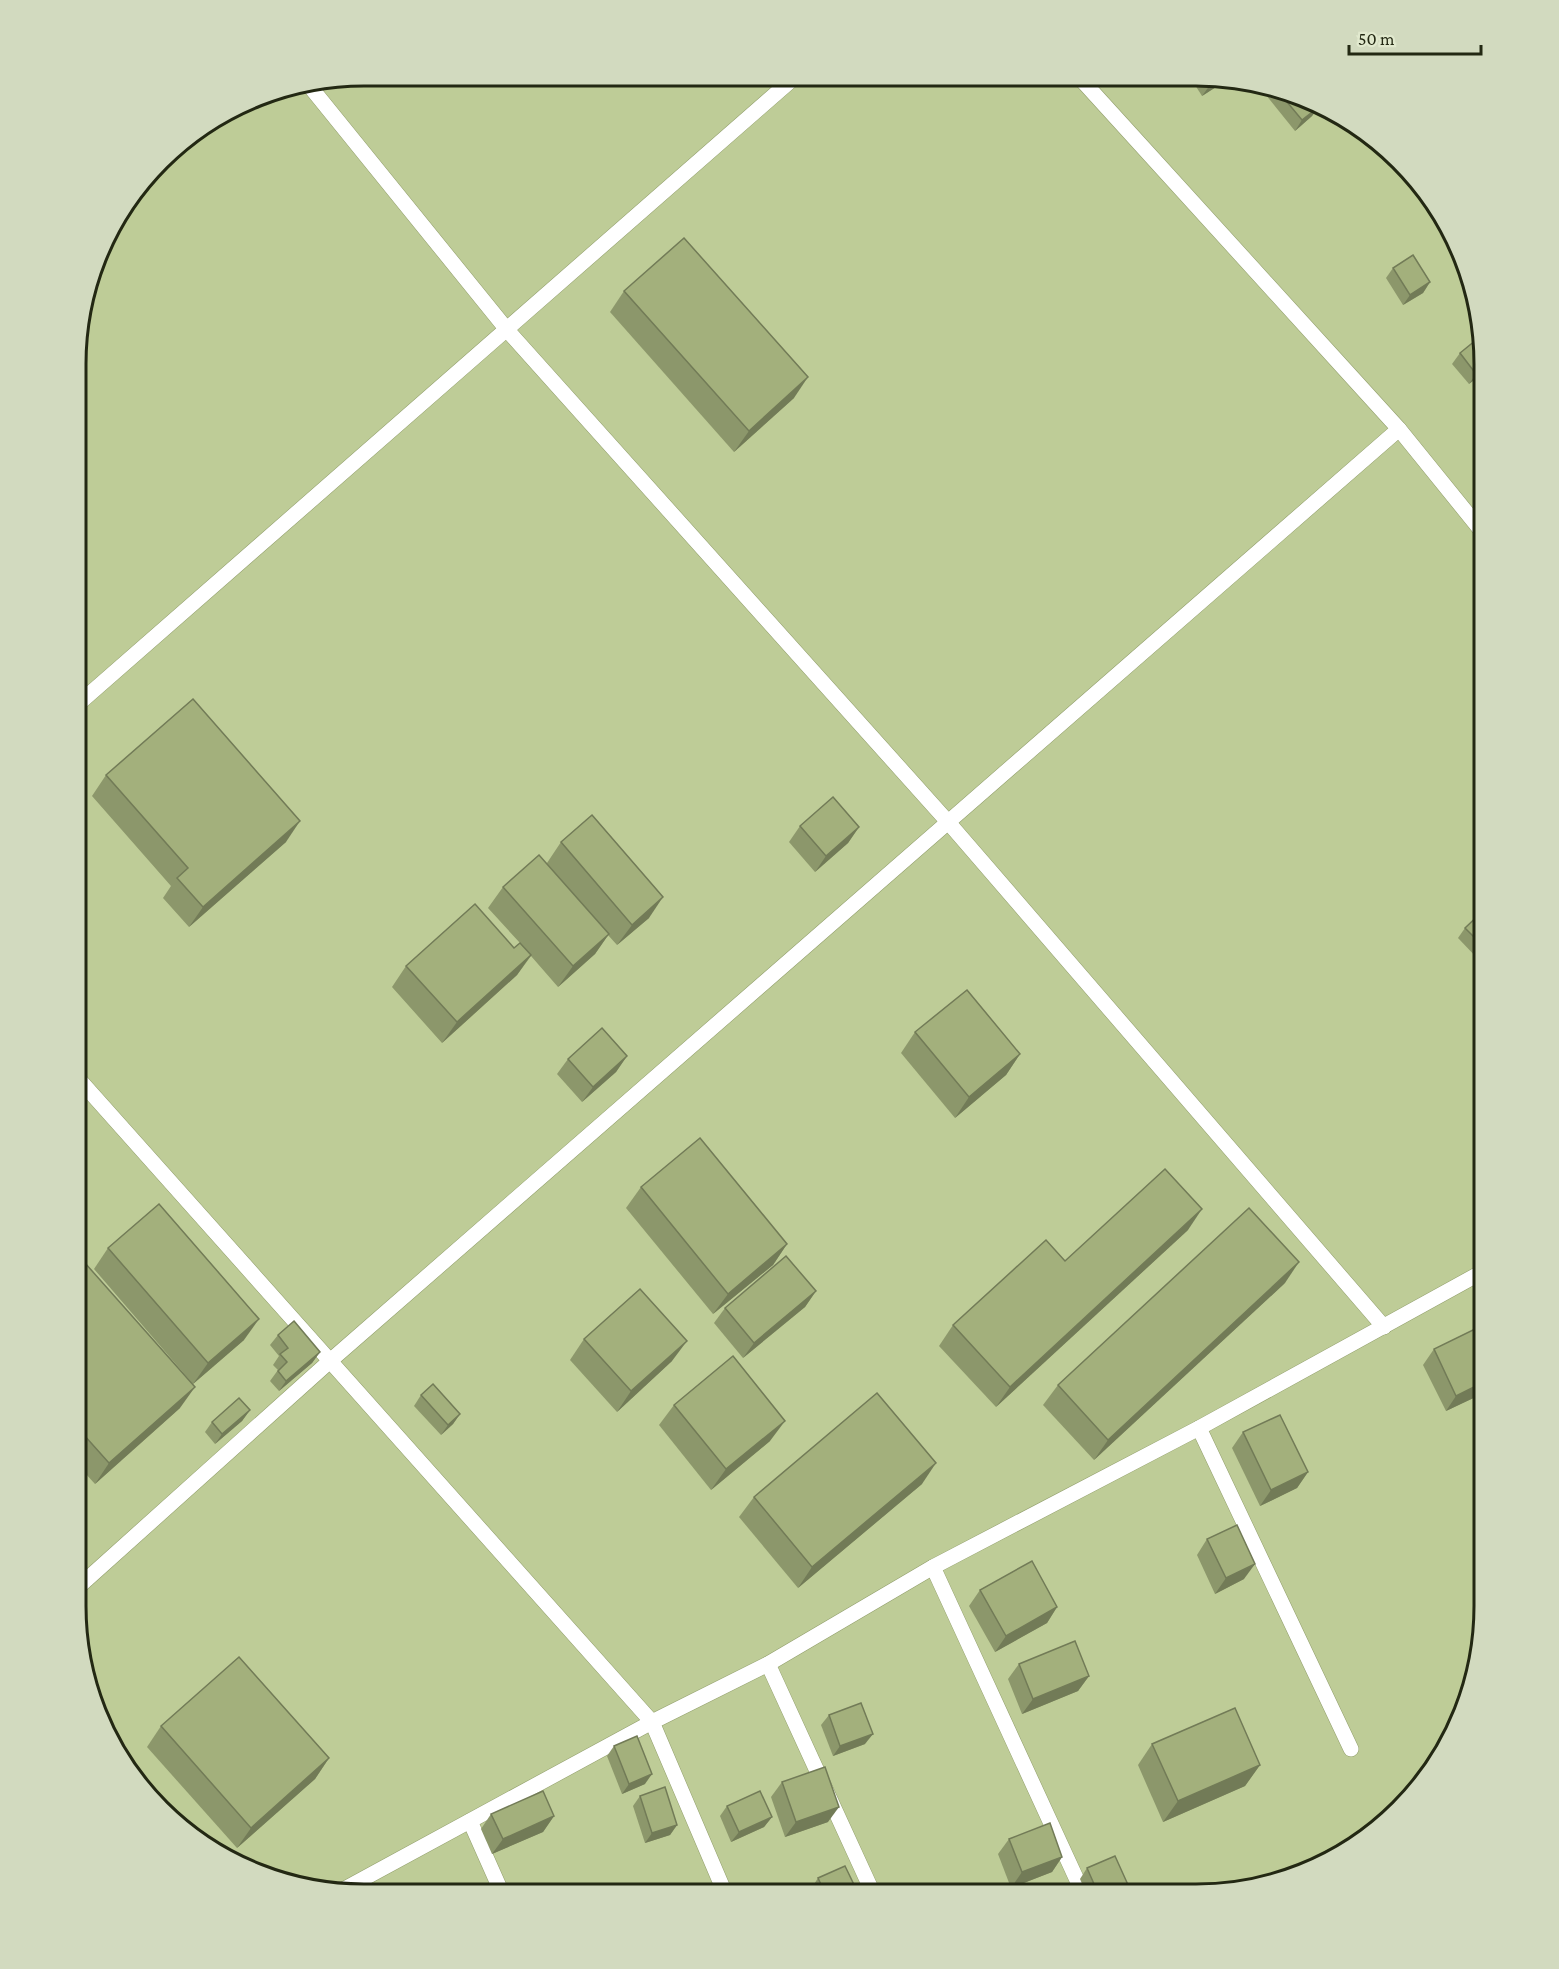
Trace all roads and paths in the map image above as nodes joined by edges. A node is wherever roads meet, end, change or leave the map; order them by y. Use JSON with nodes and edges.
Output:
{"nodes":[{"id":1,"x":784,"y":86,"type":"edge"},
{"id":2,"x":1087,"y":86,"type":"edge"},
{"id":3,"x":313,"y":90,"type":"edge"},
{"id":4,"x":508,"y":331,"type":"junction"},
{"id":5,"x":1399,"y":429,"type":"junction"},
{"id":6,"x":1474,"y":522,"type":"edge"},
{"id":7,"x":86,"y":697,"type":"edge"},
{"id":8,"x":948,"y":822,"type":"junction"},
{"id":9,"x":86,"y":1087,"type":"edge"},
{"id":10,"x":1474,"y":1277,"type":"edge"},
{"id":11,"x":1384,"y":1327,"type":"junction"},
{"id":12,"x":330,"y":1361,"type":"junction"},
{"id":13,"x":1199,"y":1428,"type":"junction"},
{"id":14,"x":933,"y":1567,"type":"junction"},
{"id":15,"x":86,"y":1580,"type":"edge"},
{"id":16,"x":768,"y":1664,"type":"junction"},
{"id":17,"x":652,"y":1722,"type":"junction"},
{"id":18,"x":1351,"y":1749,"type":"dead end"},
{"id":19,"x":470,"y":1821,"type":"junction"},
{"id":20,"x":355,"y":1884,"type":"edge"},
{"id":21,"x":498,"y":1884,"type":"edge"},
{"id":22,"x":721,"y":1884,"type":"edge"},
{"id":23,"x":869,"y":1884,"type":"edge"},
{"id":24,"x":1079,"y":1884,"type":"edge"}],
"edges":[{"from":1,"to":4,"type":"street"},
{"from":2,"to":5,"type":"street"},
{"from":3,"to":4,"type":"street"},
{"from":4,"to":7,"type":"street"},
{"from":4,"to":8,"type":"street"},
{"from":5,"to":6,"type":"street"},
{"from":5,"to":8,"type":"street"},
{"from":8,"to":11,"type":"street"},
{"from":8,"to":12,"type":"street"},
{"from":9,"to":12,"type":"street"},
{"from":10,"to":11,"type":"street"},
{"from":11,"to":13,"type":"street"},
{"from":12,"to":15,"type":"street"},
{"from":12,"to":17,"type":"street"},
{"from":13,"to":14,"type":"street"},
{"from":13,"to":18,"type":"street"},
{"from":14,"to":16,"type":"street"},
{"from":14,"to":24,"type":"street"},
{"from":16,"to":17,"type":"street"},
{"from":16,"to":23,"type":"street"},
{"from":17,"to":19,"type":"street"},
{"from":17,"to":22,"type":"street"},
{"from":19,"to":20,"type":"street"},
{"from":19,"to":21,"type":"street"}]}
